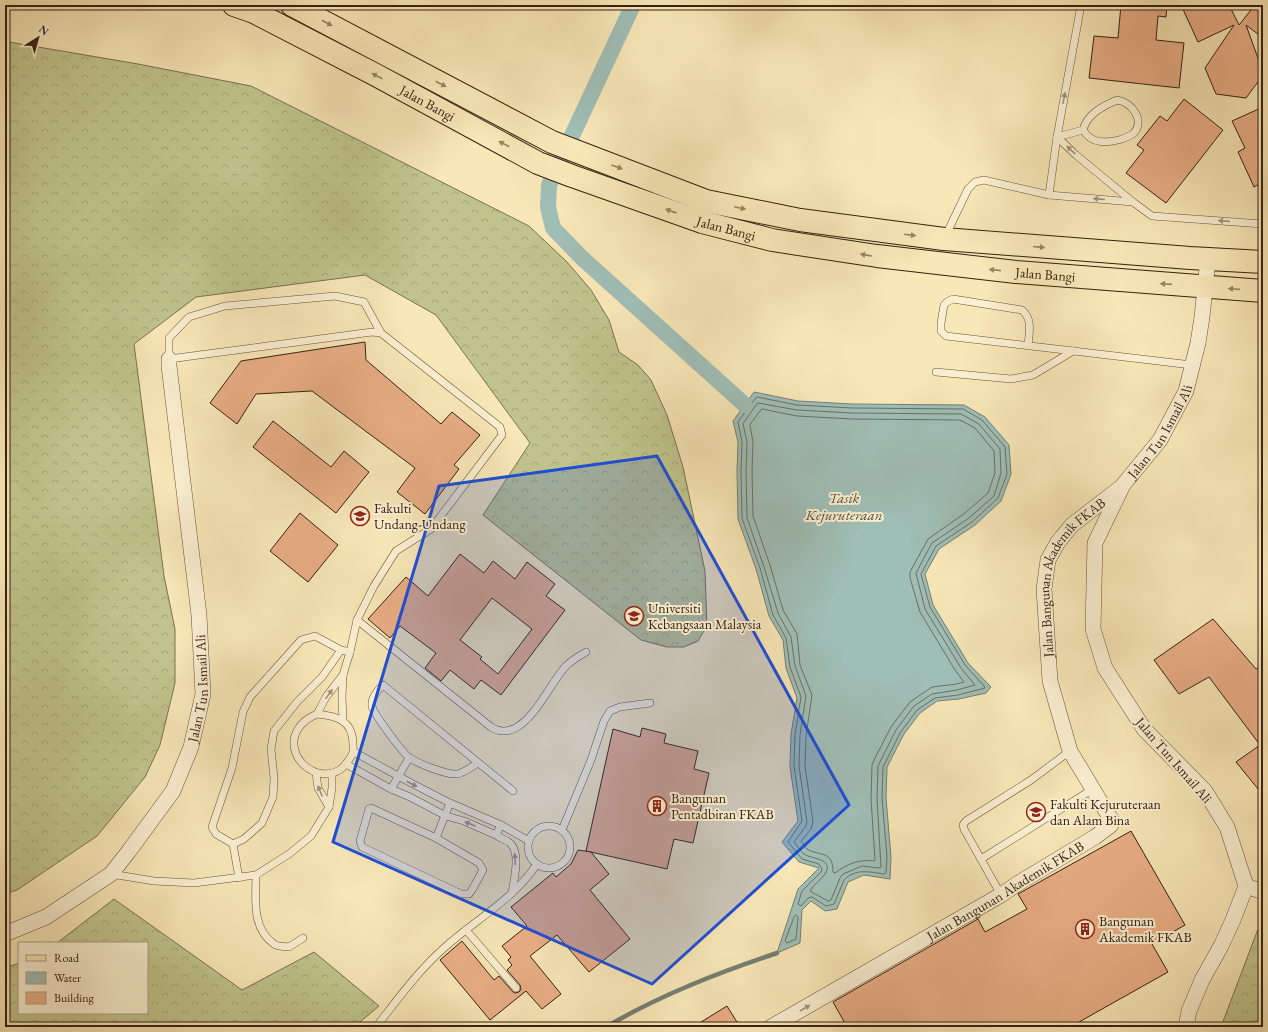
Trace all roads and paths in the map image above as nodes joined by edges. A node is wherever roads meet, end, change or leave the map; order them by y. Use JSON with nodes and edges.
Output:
{"nodes":[{"id":1,"x":234,"y":5,"type":"edge"},
{"id":2,"x":292,"y":5,"type":"edge"},
{"id":3,"x":1081,"y":5,"type":"edge"},
{"id":4,"x":1083,"y":130,"type":"junction"},
{"id":5,"x":1057,"y":137,"type":"junction"},
{"id":6,"x":1050,"y":195,"type":"junction"},
{"id":7,"x":1133,"y":202,"type":"junction"},
{"id":8,"x":1263,"y":224,"type":"edge"},
{"id":9,"x":944,"y":239,"type":"junction"},
{"id":10,"x":1208,"y":259,"type":"junction"},
{"id":11,"x":1263,"y":262,"type":"edge"},
{"id":12,"x":1205,"y":287,"type":"junction"},
{"id":13,"x":1263,"y":291,"type":"edge"},
{"id":14,"x":381,"y":334,"type":"junction"},
{"id":15,"x":1028,"y":346,"type":"junction"},
{"id":16,"x":1073,"y":351,"type":"junction"},
{"id":17,"x":169,"y":358,"type":"junction"},
{"id":18,"x":1192,"y":365,"type":"junction"},
{"id":19,"x":936,"y":372,"type":"dead end"},
{"id":20,"x":1123,"y":485,"type":"junction"},
{"id":21,"x":357,"y":620,"type":"junction"},
{"id":22,"x":341,"y":650,"type":"junction"},
{"id":23,"x":350,"y":652,"type":"junction"},
{"id":24,"x":586,"y":652,"type":"dead end"},
{"id":25,"x":344,"y":675,"type":"junction"},
{"id":26,"x":650,"y":703,"type":"dead end"},
{"id":27,"x":317,"y":714,"type":"junction"},
{"id":28,"x":344,"y":721,"type":"junction"},
{"id":29,"x":1070,"y":750,"type":"junction"},
{"id":30,"x":354,"y":752,"type":"junction"},
{"id":31,"x":409,"y":758,"type":"junction"},
{"id":32,"x":478,"y":763,"type":"junction"},
{"id":33,"x":346,"y":764,"type":"junction"},
{"id":34,"x":316,"y":773,"type":"junction"},
{"id":35,"x":332,"y":773,"type":"junction"},
{"id":36,"x":398,"y":776,"type":"junction"},
{"id":37,"x":1094,"y":788,"type":"junction"},
{"id":38,"x":391,"y":790,"type":"junction"},
{"id":39,"x":514,"y":791,"type":"dead end"},
{"id":40,"x":450,"y":803,"type":"junction"},
{"id":41,"x":329,"y":807,"type":"junction"},
{"id":42,"x":446,"y":816,"type":"junction"},
{"id":43,"x":501,"y":825,"type":"junction"},
{"id":44,"x":562,"y":830,"type":"junction"},
{"id":45,"x":496,"y":835,"type":"junction"},
{"id":46,"x":436,"y":838,"type":"junction"},
{"id":47,"x":529,"y":841,"type":"junction"},
{"id":48,"x":234,"y":844,"type":"junction"},
{"id":49,"x":981,"y":860,"type":"junction"},
{"id":50,"x":537,"y":864,"type":"junction"},
{"id":51,"x":111,"y":874,"type":"junction"},
{"id":52,"x":256,"y":875,"type":"junction"},
{"id":53,"x":239,"y":878,"type":"junction"},
{"id":54,"x":1246,"y":886,"type":"junction"},
{"id":55,"x":1263,"y":892,"type":"edge"},
{"id":56,"x":512,"y":893,"type":"junction"},
{"id":57,"x":1001,"y":895,"type":"junction"},
{"id":58,"x":466,"y":930,"type":"junction"},
{"id":59,"x":5,"y":934,"type":"edge"},
{"id":60,"x":303,"y":938,"type":"dead end"},
{"id":61,"x":516,"y":988,"type":"dead end"},
{"id":62,"x":376,"y":1027,"type":"edge"},
{"id":63,"x":771,"y":1027,"type":"edge"},
{"id":64,"x":1186,"y":1027,"type":"edge"}],
"edges":[{"from":12,"to":1,"type":"main road","name":"Jalan Bangi","one_way":true},
{"from":2,"to":9,"type":"main road","name":"Jalan Bangi","one_way":true},
{"from":5,"to":3,"type":"lane","one_way":true},
{"from":4,"to":4,"type":"lane"},
{"from":4,"to":5,"type":"lane"},
{"from":5,"to":6,"type":"lane"},
{"from":7,"to":5,"type":"lane","one_way":true},
{"from":7,"to":6,"type":"lane","one_way":true},
{"from":6,"to":9,"type":"lane"},
{"from":8,"to":7,"type":"lane","one_way":true},
{"from":9,"to":10,"type":"main road","name":"Jalan Bangi","one_way":true},
{"from":10,"to":11,"type":"main road","name":"Jalan Bangi"},
{"from":10,"to":12,"type":"street","name":"Jalan Tun Ismail Ali"},
{"from":13,"to":12,"type":"main road","name":"Jalan Bangi","one_way":true},
{"from":12,"to":18,"type":"street","name":"Jalan Tun Ismail Ali"},
{"from":14,"to":17,"type":"lane"},
{"from":14,"to":17,"type":"lane"},
{"from":14,"to":21,"type":"lane"},
{"from":15,"to":15,"type":"lane"},
{"from":15,"to":16,"type":"lane"},
{"from":16,"to":18,"type":"lane"},
{"from":16,"to":19,"type":"lane"},
{"from":17,"to":51,"type":"street","name":"Jalan Tun Ismail Ali"},
{"from":18,"to":20,"type":"street","name":"Jalan Tun Ismail Ali"},
{"from":20,"to":29,"type":"street","name":"Jalan Bangunan Akademik FKAB"},
{"from":20,"to":54,"type":"street","name":"Jalan Tun Ismail Ali"},
{"from":21,"to":23,"type":"lane"},
{"from":21,"to":24,"type":"lane"},
{"from":22,"to":23,"type":"lane"},
{"from":22,"to":48,"type":"lane"},
{"from":22,"to":48,"type":"lane"},
{"from":23,"to":25,"type":"lane"},
{"from":27,"to":25,"type":"lane","one_way":true},
{"from":25,"to":28,"type":"lane"},
{"from":26,"to":44,"type":"lane"},
{"from":27,"to":28,"type":"lane"},
{"from":27,"to":34,"type":"lane"},
{"from":28,"to":30,"type":"lane"},
{"from":29,"to":37,"type":"street","name":"Jalan Bangunan Akademik FKAB"},
{"from":29,"to":49,"type":"lane"},
{"from":30,"to":33,"type":"lane"},
{"from":30,"to":36,"type":"lane"},
{"from":31,"to":32,"type":"lane"},
{"from":31,"to":32,"type":"lane"},
{"from":31,"to":36,"type":"lane"},
{"from":32,"to":39,"type":"lane"},
{"from":33,"to":35,"type":"lane"},
{"from":33,"to":38,"type":"lane"},
{"from":34,"to":35,"type":"lane"},
{"from":41,"to":34,"type":"lane","one_way":true},
{"from":35,"to":41,"type":"lane"},
{"from":36,"to":38,"type":"lane"},
{"from":36,"to":40,"type":"lane","one_way":true},
{"from":37,"to":49,"type":"lane"},
{"from":37,"to":57,"type":"street","name":"Jalan Bangunan Akademik FKAB"},
{"from":38,"to":42,"type":"lane"},
{"from":40,"to":42,"type":"lane"},
{"from":40,"to":43,"type":"lane"},
{"from":41,"to":52,"type":"lane"},
{"from":45,"to":42,"type":"lane","one_way":true},
{"from":42,"to":46,"type":"lane"},
{"from":43,"to":45,"type":"lane"},
{"from":43,"to":47,"type":"lane"},
{"from":44,"to":47,"type":"lane"},
{"from":44,"to":50,"type":"lane"},
{"from":56,"to":45,"type":"lane","one_way":true},
{"from":46,"to":46,"type":"lane"},
{"from":47,"to":50,"type":"lane"},
{"from":48,"to":53,"type":"lane"},
{"from":49,"to":57,"type":"lane"},
{"from":50,"to":56,"type":"lane"},
{"from":51,"to":53,"type":"lane"},
{"from":51,"to":59,"type":"street","name":"Jalan Tun Ismail Ali"},
{"from":52,"to":53,"type":"lane"},
{"from":52,"to":60,"type":"lane"},
{"from":54,"to":55,"type":"street"},
{"from":54,"to":64,"type":"street"},
{"from":56,"to":58,"type":"lane"},
{"from":63,"to":57,"type":"street","name":"Jalan Bangunan Akademik FKAB","one_way":true},
{"from":58,"to":61,"type":"lane"},
{"from":58,"to":62,"type":"lane"}]}
